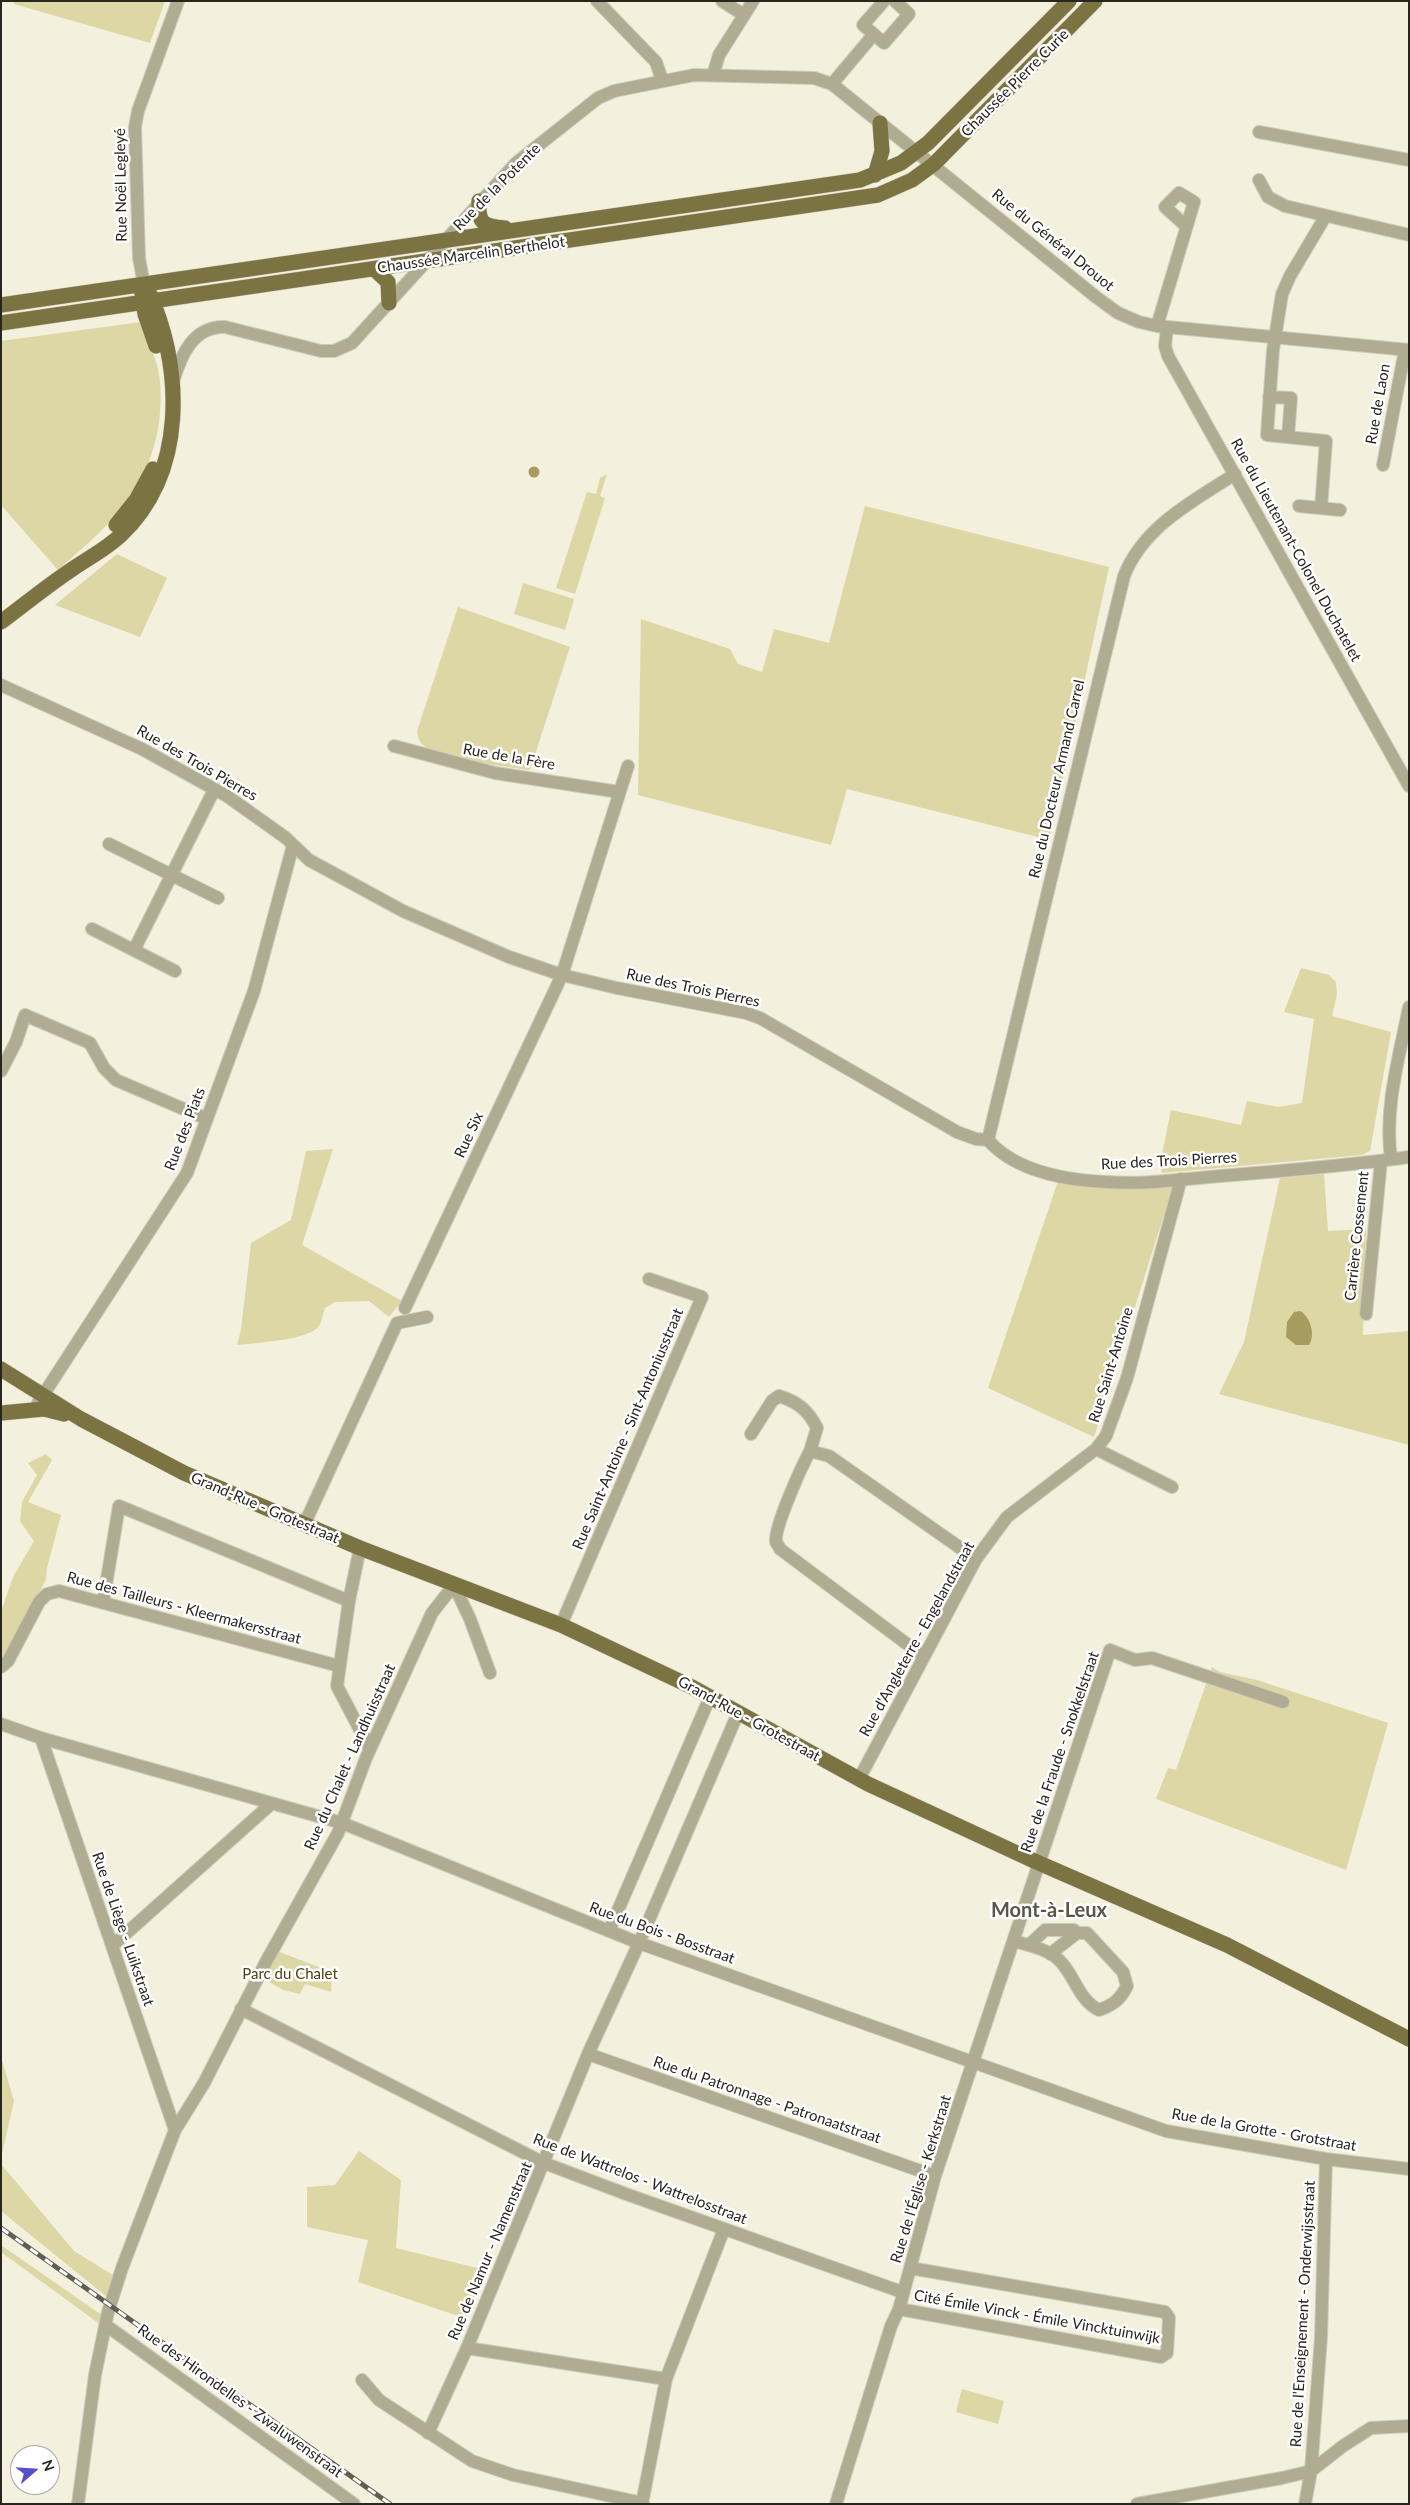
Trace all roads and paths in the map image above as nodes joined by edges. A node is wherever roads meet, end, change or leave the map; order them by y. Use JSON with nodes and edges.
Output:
{"nodes":[{"id":1,"x":178,"y":1,"type":"edge"},
{"id":2,"x":597,"y":1,"type":"edge"},
{"id":3,"x":722,"y":1,"type":"edge"},
{"id":4,"x":753,"y":1,"type":"edge"},
{"id":5,"x":884,"y":1,"type":"edge"},
{"id":6,"x":895,"y":1,"type":"edge"},
{"id":7,"x":1070,"y":1,"type":"edge"},
{"id":8,"x":1095,"y":1,"type":"edge"},
{"id":9,"x":744,"y":15,"type":"junction"},
{"id":10,"x":874,"y":34,"type":"junction"},
{"id":11,"x":713,"y":75,"type":"junction"},
{"id":12,"x":662,"y":80,"type":"junction"},
{"id":13,"x":832,"y":84,"type":"junction"},
{"id":14,"x":880,"y":123,"type":"junction"},
{"id":15,"x":1259,"y":132,"type":"dead end"},
{"id":16,"x":916,"y":152,"type":"junction"},
{"id":17,"x":1409,"y":160,"type":"edge"},
{"id":18,"x":934,"y":164,"type":"junction"},
{"id":19,"x":875,"y":175,"type":"junction"},
{"id":20,"x":1259,"y":180,"type":"dead end"},
{"id":21,"x":479,"y":202,"type":"junction"},
{"id":22,"x":1325,"y":217,"type":"junction"},
{"id":23,"x":1186,"y":226,"type":"dead end"},
{"id":24,"x":524,"y":230,"type":"junction"},
{"id":25,"x":1409,"y":235,"type":"edge"},
{"id":26,"x":446,"y":241,"type":"junction"},
{"id":27,"x":428,"y":261,"type":"junction"},
{"id":28,"x":374,"y":269,"type":"junction"},
{"id":29,"x":147,"y":296,"type":"junction"},
{"id":30,"x":389,"y":303,"type":"junction"},
{"id":31,"x":1,"y":305,"type":"edge"},
{"id":32,"x":3,"y":323,"type":"edge"},
{"id":33,"x":1162,"y":326,"type":"junction"},
{"id":34,"x":1275,"y":337,"type":"junction"},
{"id":35,"x":1407,"y":350,"type":"edge"},
{"id":36,"x":173,"y":382,"type":"junction"},
{"id":37,"x":1269,"y":397,"type":"junction"},
{"id":38,"x":1288,"y":437,"type":"junction"},
{"id":39,"x":1383,"y":465,"type":"dead end"},
{"id":40,"x":1235,"y":474,"type":"junction"},
{"id":41,"x":1298,"y":506,"type":"dead end"},
{"id":42,"x":1321,"y":508,"type":"junction"},
{"id":43,"x":1340,"y":510,"type":"dead end"},
{"id":44,"x":73,"y":568,"type":"junction"},
{"id":45,"x":1,"y":622,"type":"edge"},
{"id":46,"x":1,"y":685,"type":"edge"},
{"id":47,"x":394,"y":746,"type":"dead end"},
{"id":48,"x":628,"y":766,"type":"dead end"},
{"id":49,"x":1409,"y":786,"type":"edge"},
{"id":50,"x":214,"y":790,"type":"junction"},
{"id":51,"x":619,"y":792,"type":"junction"},
{"id":52,"x":109,"y":844,"type":"dead end"},
{"id":53,"x":293,"y":845,"type":"junction"},
{"id":54,"x":171,"y":875,"type":"junction"},
{"id":55,"x":218,"y":898,"type":"dead end"},
{"id":56,"x":92,"y":929,"type":"dead end"},
{"id":57,"x":134,"y":950,"type":"junction"},
{"id":58,"x":176,"y":971,"type":"dead end"},
{"id":59,"x":562,"y":975,"type":"junction"},
{"id":60,"x":1409,"y":1007,"type":"edge"},
{"id":61,"x":1,"y":1071,"type":"edge"},
{"id":62,"x":207,"y":1119,"type":"junction"},
{"id":63,"x":988,"y":1140,"type":"junction"},
{"id":64,"x":1409,"y":1157,"type":"edge"},
{"id":65,"x":1386,"y":1160,"type":"junction"},
{"id":66,"x":1181,"y":1180,"type":"junction"},
{"id":67,"x":649,"y":1279,"type":"dead end"},
{"id":68,"x":405,"y":1308,"type":"dead end"},
{"id":69,"x":1366,"y":1314,"type":"dead end"},
{"id":70,"x":427,"y":1317,"type":"dead end"},
{"id":71,"x":1,"y":1369,"type":"edge"},
{"id":72,"x":43,"y":1396,"type":"junction"},
{"id":73,"x":33,"y":1409,"type":"junction"},
{"id":74,"x":1,"y":1414,"type":"edge"},
{"id":75,"x":81,"y":1419,"type":"junction"},
{"id":76,"x":751,"y":1434,"type":"dead end"},
{"id":77,"x":1096,"y":1449,"type":"junction"},
{"id":78,"x":810,"y":1451,"type":"junction"},
{"id":79,"x":1172,"y":1487,"type":"dead end"},
{"id":80,"x":1007,"y":1517,"type":"joint"},
{"id":81,"x":304,"y":1525,"type":"junction"},
{"id":82,"x":360,"y":1548,"type":"junction"},
{"id":83,"x":976,"y":1559,"type":"junction"},
{"id":84,"x":454,"y":1586,"type":"junction"},
{"id":85,"x":349,"y":1601,"type":"junction"},
{"id":86,"x":103,"y":1603,"type":"junction"},
{"id":87,"x":561,"y":1625,"type":"junction"},
{"id":88,"x":923,"y":1656,"type":"junction"},
{"id":89,"x":339,"y":1666,"type":"junction"},
{"id":90,"x":1,"y":1667,"type":"edge"},
{"id":91,"x":490,"y":1673,"type":"dead end"},
{"id":92,"x":710,"y":1697,"type":"junction"},
{"id":93,"x":1283,"y":1702,"type":"dead end"},
{"id":94,"x":738,"y":1713,"type":"junction"},
{"id":95,"x":1,"y":1724,"type":"edge"},
{"id":96,"x":41,"y":1738,"type":"junction"},
{"id":97,"x":370,"y":1749,"type":"junction"},
{"id":98,"x":859,"y":1779,"type":"junction"},
{"id":99,"x":272,"y":1804,"type":"junction"},
{"id":100,"x":342,"y":1824,"type":"junction"},
{"id":101,"x":1039,"y":1863,"type":"junction"},
{"id":102,"x":609,"y":1931,"type":"junction"},
{"id":103,"x":1077,"y":1934,"type":"junction"},
{"id":104,"x":1014,"y":1942,"type":"junction"},
{"id":105,"x":639,"y":1943,"type":"junction"},
{"id":106,"x":1029,"y":1945,"type":"junction"},
{"id":107,"x":112,"y":1946,"type":"junction"},
{"id":108,"x":1050,"y":1954,"type":"junction"},
{"id":109,"x":241,"y":2009,"type":"junction"},
{"id":110,"x":1409,"y":2039,"type":"edge"},
{"id":111,"x":588,"y":2054,"type":"junction"},
{"id":112,"x":974,"y":2062,"type":"junction"},
{"id":113,"x":175,"y":2130,"type":"junction"},
{"id":114,"x":1326,"y":2158,"type":"junction"},
{"id":115,"x":544,"y":2163,"type":"junction"},
{"id":116,"x":1409,"y":2169,"type":"edge"},
{"id":117,"x":935,"y":2176,"type":"junction"},
{"id":118,"x":724,"y":2229,"type":"junction"},
{"id":119,"x":910,"y":2268,"type":"junction"},
{"id":120,"x":902,"y":2292,"type":"junction"},
{"id":121,"x":899,"y":2310,"type":"junction"},
{"id":122,"x":107,"y":2326,"type":"junction"},
{"id":123,"x":467,"y":2348,"type":"junction"},
{"id":124,"x":666,"y":2379,"type":"junction"},
{"id":125,"x":362,"y":2380,"type":"dead end"},
{"id":126,"x":1409,"y":2426,"type":"edge"},
{"id":127,"x":428,"y":2433,"type":"junction"},
{"id":128,"x":1311,"y":2471,"type":"junction"},
{"id":129,"x":643,"y":2503,"type":"edge"},
{"id":130,"x":78,"y":2504,"type":"edge"},
{"id":131,"x":354,"y":2504,"type":"edge"},
{"id":132,"x":836,"y":2504,"type":"edge"},
{"id":133,"x":1137,"y":2504,"type":"edge"},
{"id":134,"x":1306,"y":2504,"type":"edge"}],
"edges":[{"from":1,"to":29,"type":"street","name":"Rue Noël Legleyé"},
{"from":2,"to":12,"type":"street"},
{"from":3,"to":9,"type":"street"},
{"from":4,"to":9,"type":"street"},
{"from":5,"to":10,"type":"street"},
{"from":6,"to":10,"type":"street"},
{"from":7,"to":16,"type":"main road","name":"Chaussée Pierre Curie"},
{"from":8,"to":18,"type":"main road","name":"Chaussée Pierre Curie"},
{"from":9,"to":11,"type":"street"},
{"from":10,"to":13,"type":"street"},
{"from":11,"to":12,"type":"street","name":"Rue de la Potente"},
{"from":11,"to":13,"type":"street","name":"Rue du Général Drouot"},
{"from":12,"to":21,"type":"street","name":"Rue de la Potente"},
{"from":13,"to":14,"type":"street","name":"Rue du Général Drouot"},
{"from":14,"to":16,"type":"street","name":"Rue du Général Drouot"},
{"from":14,"to":19,"type":"main road"},
{"from":15,"to":17,"type":"street"},
{"from":16,"to":18,"type":"street","name":"Rue du Général Drouot"},
{"from":16,"to":19,"type":"main road","name":"Chaussée Marcelin Berthelot"},
{"from":18,"to":27,"type":"main road","name":"Chaussée Marcelin Berthelot"},
{"from":18,"to":33,"type":"street","name":"Rue du Général Drouot"},
{"from":19,"to":24,"type":"main road","name":"Chaussée Marcelin Berthelot"},
{"from":20,"to":22,"type":"street"},
{"from":21,"to":24,"type":"main road"},
{"from":21,"to":26,"type":"street","name":"Rue de la Potente"},
{"from":22,"to":25,"type":"street"},
{"from":22,"to":34,"type":"street"},
{"from":23,"to":33,"type":"street","name":"Rue du Lieutenant-Colonel Duchatelet"},
{"from":24,"to":26,"type":"main road","name":"Chaussée Marcelin Berthelot"},
{"from":26,"to":27,"type":"street","name":"Rue de la Potente"},
{"from":26,"to":29,"type":"main road","name":"Chaussée Marcelin Berthelot"},
{"from":27,"to":28,"type":"main road","name":"Chaussée Marcelin Berthelot"},
{"from":27,"to":30,"type":"street","name":"Rue de la Potente"},
{"from":28,"to":29,"type":"main road","name":"Chaussée Marcelin Berthelot"},
{"from":28,"to":30,"type":"main road"},
{"from":29,"to":31,"type":"main road","name":"Chaussée Marcelin Berthelot"},
{"from":29,"to":32,"type":"main road","name":"Chaussée Marcelin Berthelot"},
{"from":29,"to":36,"type":"main road","name":"Rue de la Potente"},
{"from":29,"to":44,"type":"main road","name":"Rue de la Potente"},
{"from":30,"to":36,"type":"street","name":"Rue de la Potente"},
{"from":33,"to":34,"type":"street","name":"Rue du Général Drouot"},
{"from":33,"to":40,"type":"street","name":"Rue du Lieutenant-Colonel Duchatelet"},
{"from":34,"to":35,"type":"street","name":"Rue du Général Drouot"},
{"from":34,"to":37,"type":"street"},
{"from":35,"to":39,"type":"street","name":"Rue de Laon"},
{"from":36,"to":44,"type":"main road","name":"Rue de la Potente"},
{"from":37,"to":38,"type":"street"},
{"from":37,"to":38,"type":"street"},
{"from":38,"to":42,"type":"street"},
{"from":40,"to":49,"type":"street","name":"Rue du Lieutenant-Colonel Duchatelet"},
{"from":40,"to":63,"type":"street","name":"Rue du Docteur Armand Carrel"},
{"from":41,"to":42,"type":"street"},
{"from":42,"to":43,"type":"street"},
{"from":44,"to":45,"type":"main road","name":"Rue de la Potente"},
{"from":46,"to":50,"type":"street","name":"Rue des Trois Pierres"},
{"from":47,"to":51,"type":"street","name":"Rue de la Fère"},
{"from":48,"to":51,"type":"street"},
{"from":50,"to":53,"type":"street","name":"Rue des Trois Pierres"},
{"from":50,"to":54,"type":"street"},
{"from":51,"to":59,"type":"street"},
{"from":52,"to":54,"type":"street"},
{"from":53,"to":59,"type":"street","name":"Rue des Trois Pierres"},
{"from":53,"to":62,"type":"street","name":"Rue des Piats"},
{"from":54,"to":55,"type":"street"},
{"from":54,"to":57,"type":"street"},
{"from":56,"to":57,"type":"street"},
{"from":57,"to":58,"type":"street"},
{"from":59,"to":63,"type":"street","name":"Rue des Trois Pierres"},
{"from":59,"to":68,"type":"street","name":"Rue Six"},
{"from":60,"to":65,"type":"street"},
{"from":61,"to":62,"type":"street"},
{"from":62,"to":72,"type":"street","name":"Rue des Piats"},
{"from":63,"to":66,"type":"street","name":"Rue des Trois Pierres"},
{"from":64,"to":65,"type":"street","name":"Rue des Trois Pierres"},
{"from":65,"to":66,"type":"street","name":"Rue des Trois Pierres"},
{"from":65,"to":69,"type":"street","name":"Carrière Cossement"},
{"from":66,"to":77,"type":"street","name":"Rue Saint-Antoine"},
{"from":67,"to":87,"type":"street","name":"Rue Saint-Antoine - Sint-Antoniusstraat"},
{"from":70,"to":81,"type":"street"},
{"from":71,"to":72,"type":"main road"},
{"from":72,"to":73,"type":"street","name":"Rue des Piats"},
{"from":72,"to":75,"type":"main road"},
{"from":73,"to":74,"type":"main road"},
{"from":73,"to":75,"type":"main road"},
{"from":75,"to":81,"type":"main road","name":"Grand-Rue - Grotestraat"},
{"from":76,"to":78,"type":"street"},
{"from":77,"to":79,"type":"street"},
{"from":77,"to":80,"type":"street","name":"Rue Saint-Antoine"},
{"from":78,"to":83,"type":"street"},
{"from":78,"to":88,"type":"street"},
{"from":80,"to":83,"type":"street","name":"Rue d'Angleterre - Engelandstraat"},
{"from":81,"to":82,"type":"main road","name":"Grand-Rue - Grotestraat"},
{"from":82,"to":84,"type":"main road","name":"Grand-Rue - Grotestraat"},
{"from":82,"to":85,"type":"street"},
{"from":83,"to":88,"type":"street","name":"Rue d'Angleterre - Engelandstraat"},
{"from":84,"to":87,"type":"main road","name":"Grand-Rue - Grotestraat"},
{"from":84,"to":91,"type":"street"},
{"from":84,"to":97,"type":"street","name":"Rue du Chalet - Landhuisstraat"},
{"from":85,"to":86,"type":"street"},
{"from":85,"to":89,"type":"street"},
{"from":86,"to":89,"type":"street","name":"Rue des Tailleurs - Kleermakersstraat"},
{"from":86,"to":90,"type":"street","name":"Rue des Tailleurs - Kleermakersstraat"},
{"from":87,"to":92,"type":"main road","name":"Grand-Rue - Grotestraat"},
{"from":88,"to":98,"type":"street","name":"Rue d'Angleterre - Engelandstraat"},
{"from":89,"to":97,"type":"street"},
{"from":92,"to":94,"type":"main road","name":"Grand-Rue - Grotestraat"},
{"from":92,"to":102,"type":"street"},
{"from":93,"to":101,"type":"street","name":"Rue de la Fraude - Snokkelstraat"},
{"from":94,"to":98,"type":"main road","name":"Grand-Rue - Grotestraat"},
{"from":94,"to":105,"type":"street","name":"Rue de Namur - Namenstraat"},
{"from":95,"to":96,"type":"street","name":"Rue du Bois - Bosstraat"},
{"from":96,"to":99,"type":"street","name":"Rue du Bois - Bosstraat"},
{"from":96,"to":107,"type":"street","name":"Rue de Liège - Luikstraat"},
{"from":97,"to":100,"type":"street","name":"Rue du Chalet - Landhuisstraat"},
{"from":98,"to":101,"type":"main road","name":"Grand-Rue - Grotestraat"},
{"from":99,"to":100,"type":"street","name":"Rue du Bois - Bosstraat"},
{"from":99,"to":107,"type":"street"},
{"from":100,"to":102,"type":"street","name":"Rue du Bois - Bosstraat"},
{"from":100,"to":109,"type":"street","name":"Rue du Chalet - Landhuisstraat"},
{"from":101,"to":104,"type":"street","name":"Rue de l'Église - Kerkstraat"},
{"from":101,"to":110,"type":"main road","name":"Grand-Rue - Grotestraat"},
{"from":102,"to":105,"type":"street","name":"Rue du Bois - Bosstraat"},
{"from":103,"to":106,"type":"street"},
{"from":103,"to":108,"type":"street"},
{"from":103,"to":108,"type":"street"},
{"from":104,"to":106,"type":"street"},
{"from":104,"to":112,"type":"street","name":"Rue de l'Église - Kerkstraat"},
{"from":105,"to":111,"type":"street","name":"Rue de Namur - Namenstraat"},
{"from":105,"to":112,"type":"street","name":"Rue du Bois - Bosstraat"},
{"from":106,"to":108,"type":"street"},
{"from":107,"to":113,"type":"street","name":"Rue de Liège - Luikstraat"},
{"from":109,"to":113,"type":"street","name":"Rue du Chalet - Landhuisstraat"},
{"from":109,"to":115,"type":"street","name":"Rue de Wattrelos - Wattrelosstraat"},
{"from":111,"to":115,"type":"street","name":"Rue de Namur - Namenstraat"},
{"from":111,"to":117,"type":"street","name":"Rue du Patronnage - Patronaatstraat"},
{"from":112,"to":114,"type":"street","name":"Rue de la Grotte - Grotstraat"},
{"from":112,"to":117,"type":"street","name":"Rue de l'Église - Kerkstraat"},
{"from":113,"to":122,"type":"street","name":"Rue du Chalet - Landhuisstraat"},
{"from":114,"to":116,"type":"street","name":"Rue de la Grotte - Grotstraat"},
{"from":114,"to":128,"type":"street","name":"Rue de l'Enseignement - Onderwijsstraat"},
{"from":115,"to":118,"type":"street","name":"Rue de Wattrelos - Wattrelosstraat"},
{"from":115,"to":123,"type":"street","name":"Rue de Namur - Namenstraat"},
{"from":117,"to":119,"type":"street","name":"Rue de l'Église - Kerkstraat"},
{"from":118,"to":120,"type":"street","name":"Rue de Wattrelos - Wattrelosstraat"},
{"from":118,"to":124,"type":"street"},
{"from":119,"to":120,"type":"street","name":"Rue de l'Église - Kerkstraat"},
{"from":119,"to":121,"type":"street","name":"Cité Émile Vinck - Émile Vincktuinwijk"},
{"from":120,"to":121,"type":"street","name":"Rue de l'Église - Kerkstraat"},
{"from":121,"to":132,"type":"street","name":"Rue de l'Église - Kerkstraat"},
{"from":122,"to":130,"type":"street","name":"Rue du Chalet - Landhuisstraat"},
{"from":122,"to":131,"type":"street","name":"Rue des Hirondelles - Zwaluwenstraat"},
{"from":123,"to":124,"type":"street"},
{"from":123,"to":127,"type":"street","name":"Rue de Namur - Namenstraat"},
{"from":124,"to":129,"type":"street"},
{"from":125,"to":127,"type":"street"},
{"from":126,"to":128,"type":"street"},
{"from":127,"to":129,"type":"street"},
{"from":128,"to":133,"type":"street"},
{"from":128,"to":134,"type":"street","name":"Rue de l'Enseignement - Onderwijsstraat"}]}
